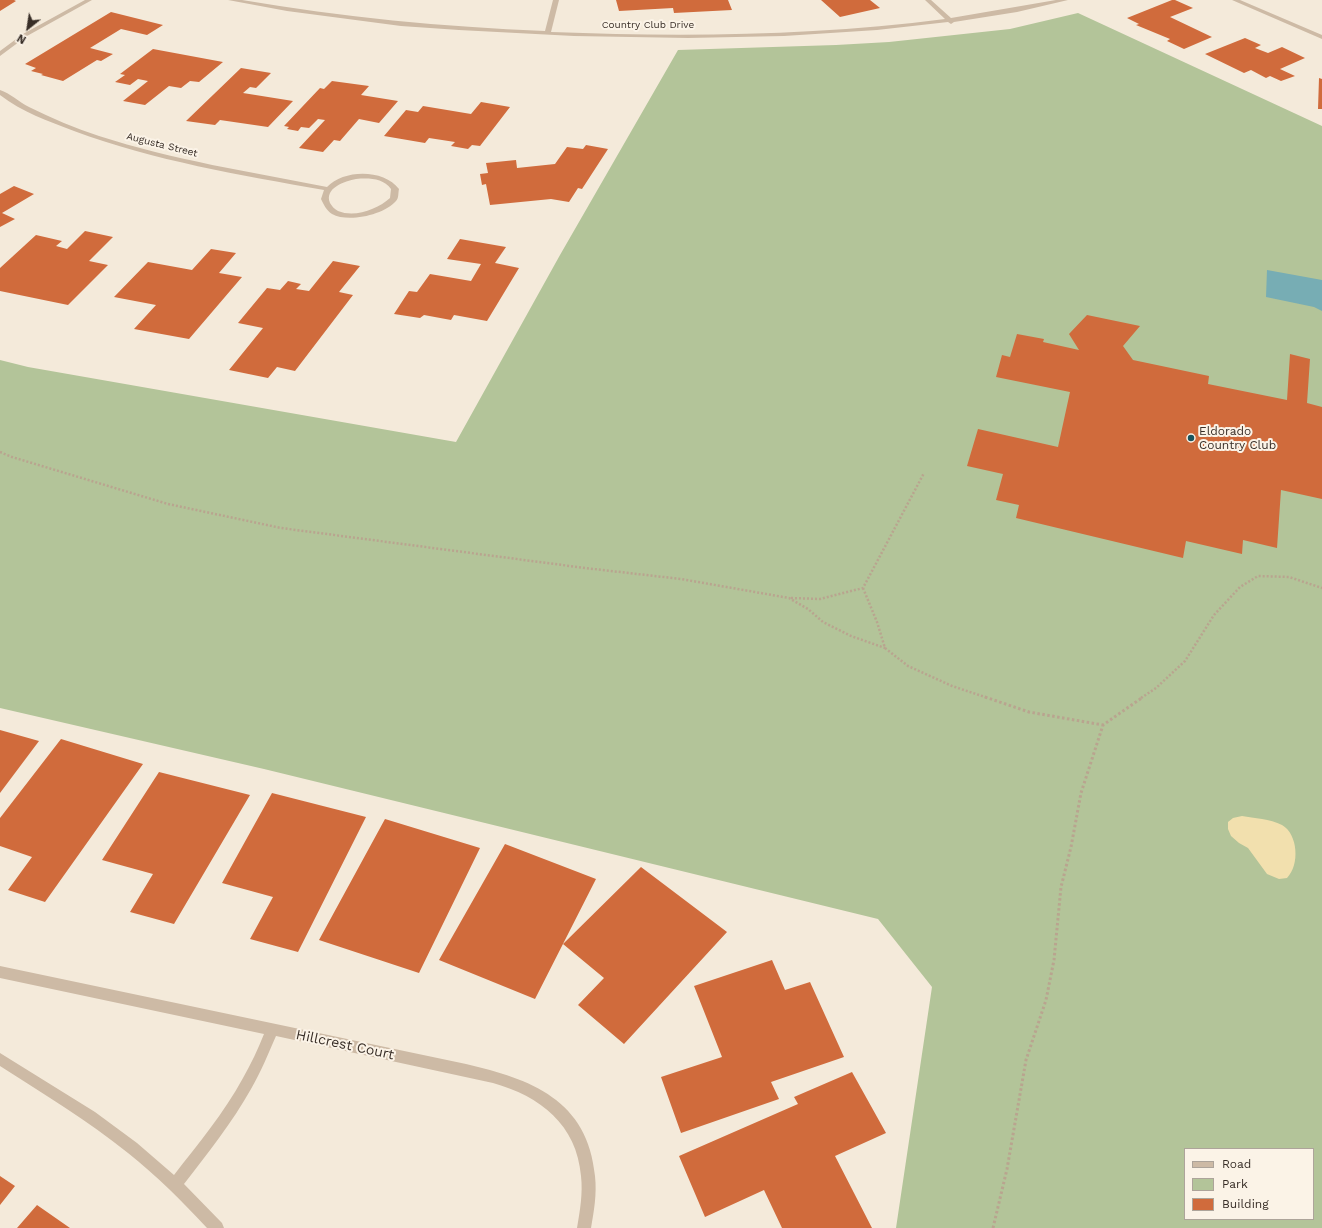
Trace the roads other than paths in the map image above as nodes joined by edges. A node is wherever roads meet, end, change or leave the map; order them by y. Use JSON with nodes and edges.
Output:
{"nodes":[{"id":1,"x":89,"y":0,"type":"edge"},
{"id":2,"x":231,"y":0,"type":"edge"},
{"id":3,"x":556,"y":0,"type":"edge"},
{"id":4,"x":928,"y":0,"type":"edge"},
{"id":5,"x":1065,"y":0,"type":"edge"},
{"id":6,"x":1235,"y":0,"type":"edge"},
{"id":7,"x":951,"y":22,"type":"junction"},
{"id":8,"x":548,"y":33,"type":"junction"},
{"id":9,"x":1322,"y":37,"type":"edge"},
{"id":10,"x":0,"y":54,"type":"edge"},
{"id":11,"x":0,"y":92,"type":"edge"},
{"id":12,"x":328,"y":190,"type":"junction"},
{"id":13,"x":0,"y":972,"type":"edge"},
{"id":14,"x":272,"y":1030,"type":"junction"},
{"id":15,"x":0,"y":1059,"type":"edge"},
{"id":16,"x":174,"y":1186,"type":"junction"},
{"id":17,"x":217,"y":1228,"type":"edge"},
{"id":18,"x":584,"y":1228,"type":"edge"}],
"edges":[{"from":1,"to":10,"type":"street"},
{"from":2,"to":8,"type":"street","name":"Country Club Drive"},
{"from":3,"to":8,"type":"street"},
{"from":4,"to":7,"type":"street"},
{"from":5,"to":7,"type":"street","name":"Country Club Drive"},
{"from":6,"to":9,"type":"street"},
{"from":7,"to":8,"type":"street","name":"Country Club Drive"},
{"from":11,"to":12,"type":"street","name":"Augusta Street"},
{"from":12,"to":12,"type":"street"},
{"from":13,"to":14,"type":"street","name":"Hillcrest Court"},
{"from":14,"to":16,"type":"street"},
{"from":14,"to":18,"type":"street","name":"Hillcrest Court"},
{"from":15,"to":16,"type":"street"},
{"from":16,"to":17,"type":"street"}]}
